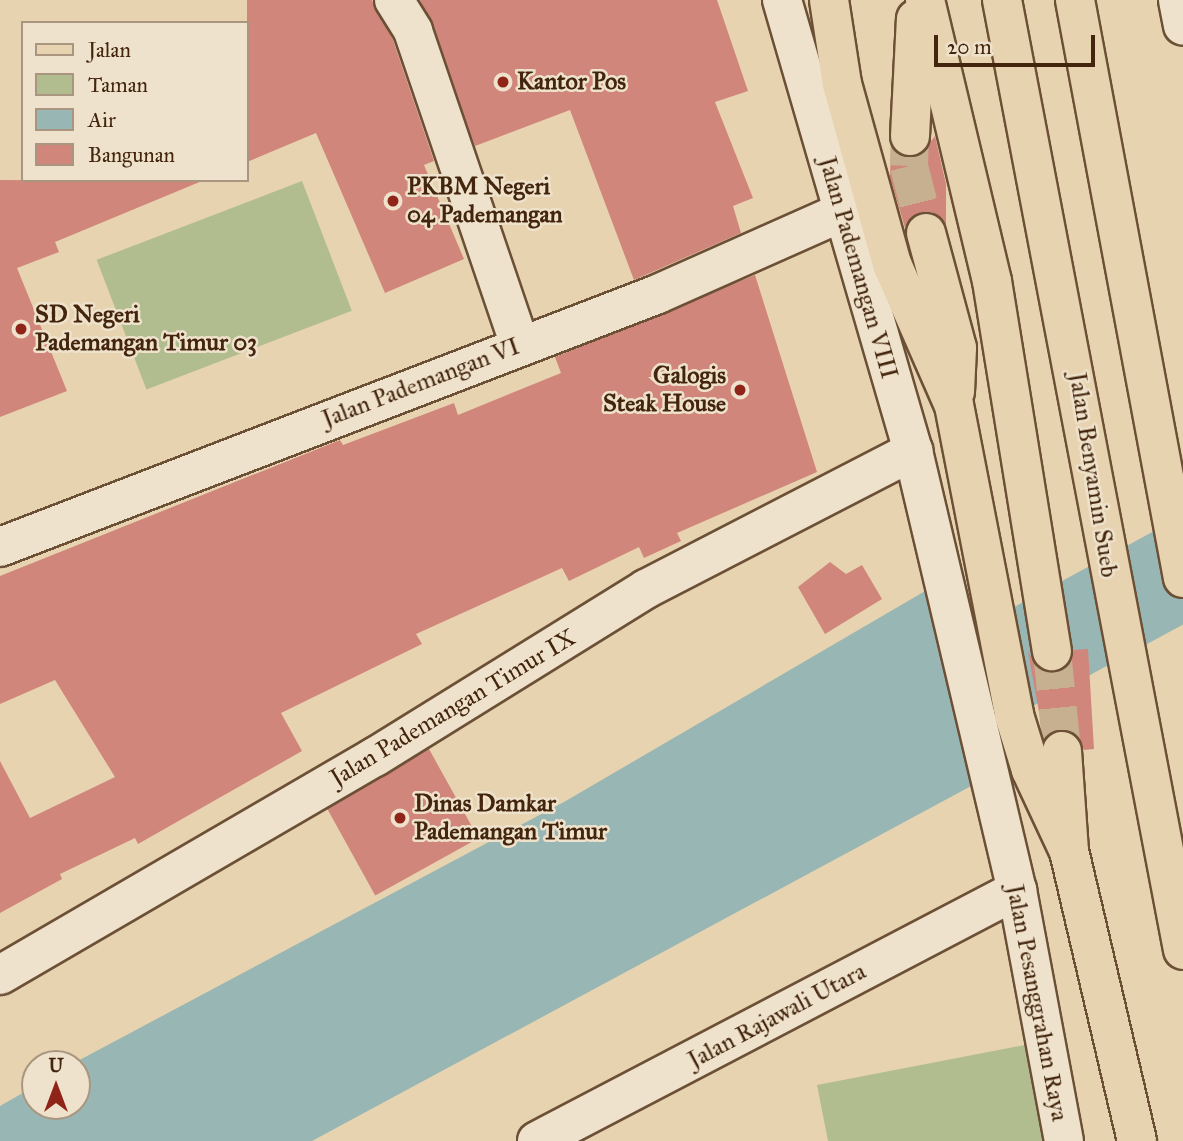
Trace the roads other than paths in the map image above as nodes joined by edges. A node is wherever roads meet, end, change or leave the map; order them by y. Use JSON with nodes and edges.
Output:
{"nodes":[{"id":1,"x":394,"y":0,"type":"edge"},
{"id":2,"x":782,"y":0,"type":"edge"},
{"id":3,"x":829,"y":0,"type":"edge"},
{"id":4,"x":917,"y":0,"type":"edge"},
{"id":5,"x":925,"y":0,"type":"edge"},
{"id":6,"x":1002,"y":0,"type":"edge"},
{"id":7,"x":1075,"y":0,"type":"edge"},
{"id":8,"x":1178,"y":0,"type":"edge"},
{"id":9,"x":1183,"y":26,"type":"edge"},
{"id":10,"x":910,"y":136,"type":"tunnel mouth"},
{"id":11,"x":840,"y":214,"type":"junction"},
{"id":12,"x":926,"y":233,"type":"tunnel mouth"},
{"id":13,"x":520,"y":345,"type":"junction"},
{"id":14,"x":954,"y":405,"type":"junction"},
{"id":15,"x":913,"y":451,"type":"junction"},
{"id":16,"x":0,"y":547,"type":"edge"},
{"id":17,"x":1183,"y":578,"type":"edge"},
{"id":18,"x":1052,"y":651,"type":"tunnel mouth"},
{"id":19,"x":1013,"y":878,"type":"junction"},
{"id":20,"x":1183,"y":950,"type":"edge"},
{"id":21,"x":0,"y":975,"type":"edge"},
{"id":22,"x":537,"y":1141,"type":"edge"},
{"id":23,"x":1064,"y":1141,"type":"edge"},
{"id":24,"x":1137,"y":1141,"type":"edge"}],
"edges":[{"from":1,"to":13,"type":"street"},
{"from":2,"to":11,"type":"street","name":"Jalan Pademangan VIII"},
{"from":3,"to":14,"type":"main road"},
{"from":4,"to":10,"type":"main road"},
{"from":5,"to":18,"type":"main road"},
{"from":6,"to":20,"type":"main road","name":"Jalan Benyamin Sueb"},
{"from":7,"to":17,"type":"main road"},
{"from":8,"to":9,"type":"street"},
{"from":11,"to":13,"type":"street","name":"Jalan Pademangan VI"},
{"from":11,"to":15,"type":"street","name":"Jalan Pademangan VIII"},
{"from":12,"to":14,"type":"main road"},
{"from":13,"to":16,"type":"street","name":"Jalan Pademangan VI"},
{"from":14,"to":24,"type":"main road"},
{"from":15,"to":19,"type":"street","name":"Jalan Pademangan VIII"},
{"from":15,"to":21,"type":"street","name":"Jalan Pademangan Timur IX"},
{"from":19,"to":22,"type":"street","name":"Jalan Rajawali Utara"},
{"from":19,"to":23,"type":"street","name":"Jalan Pesanggrahan Raya"}]}
